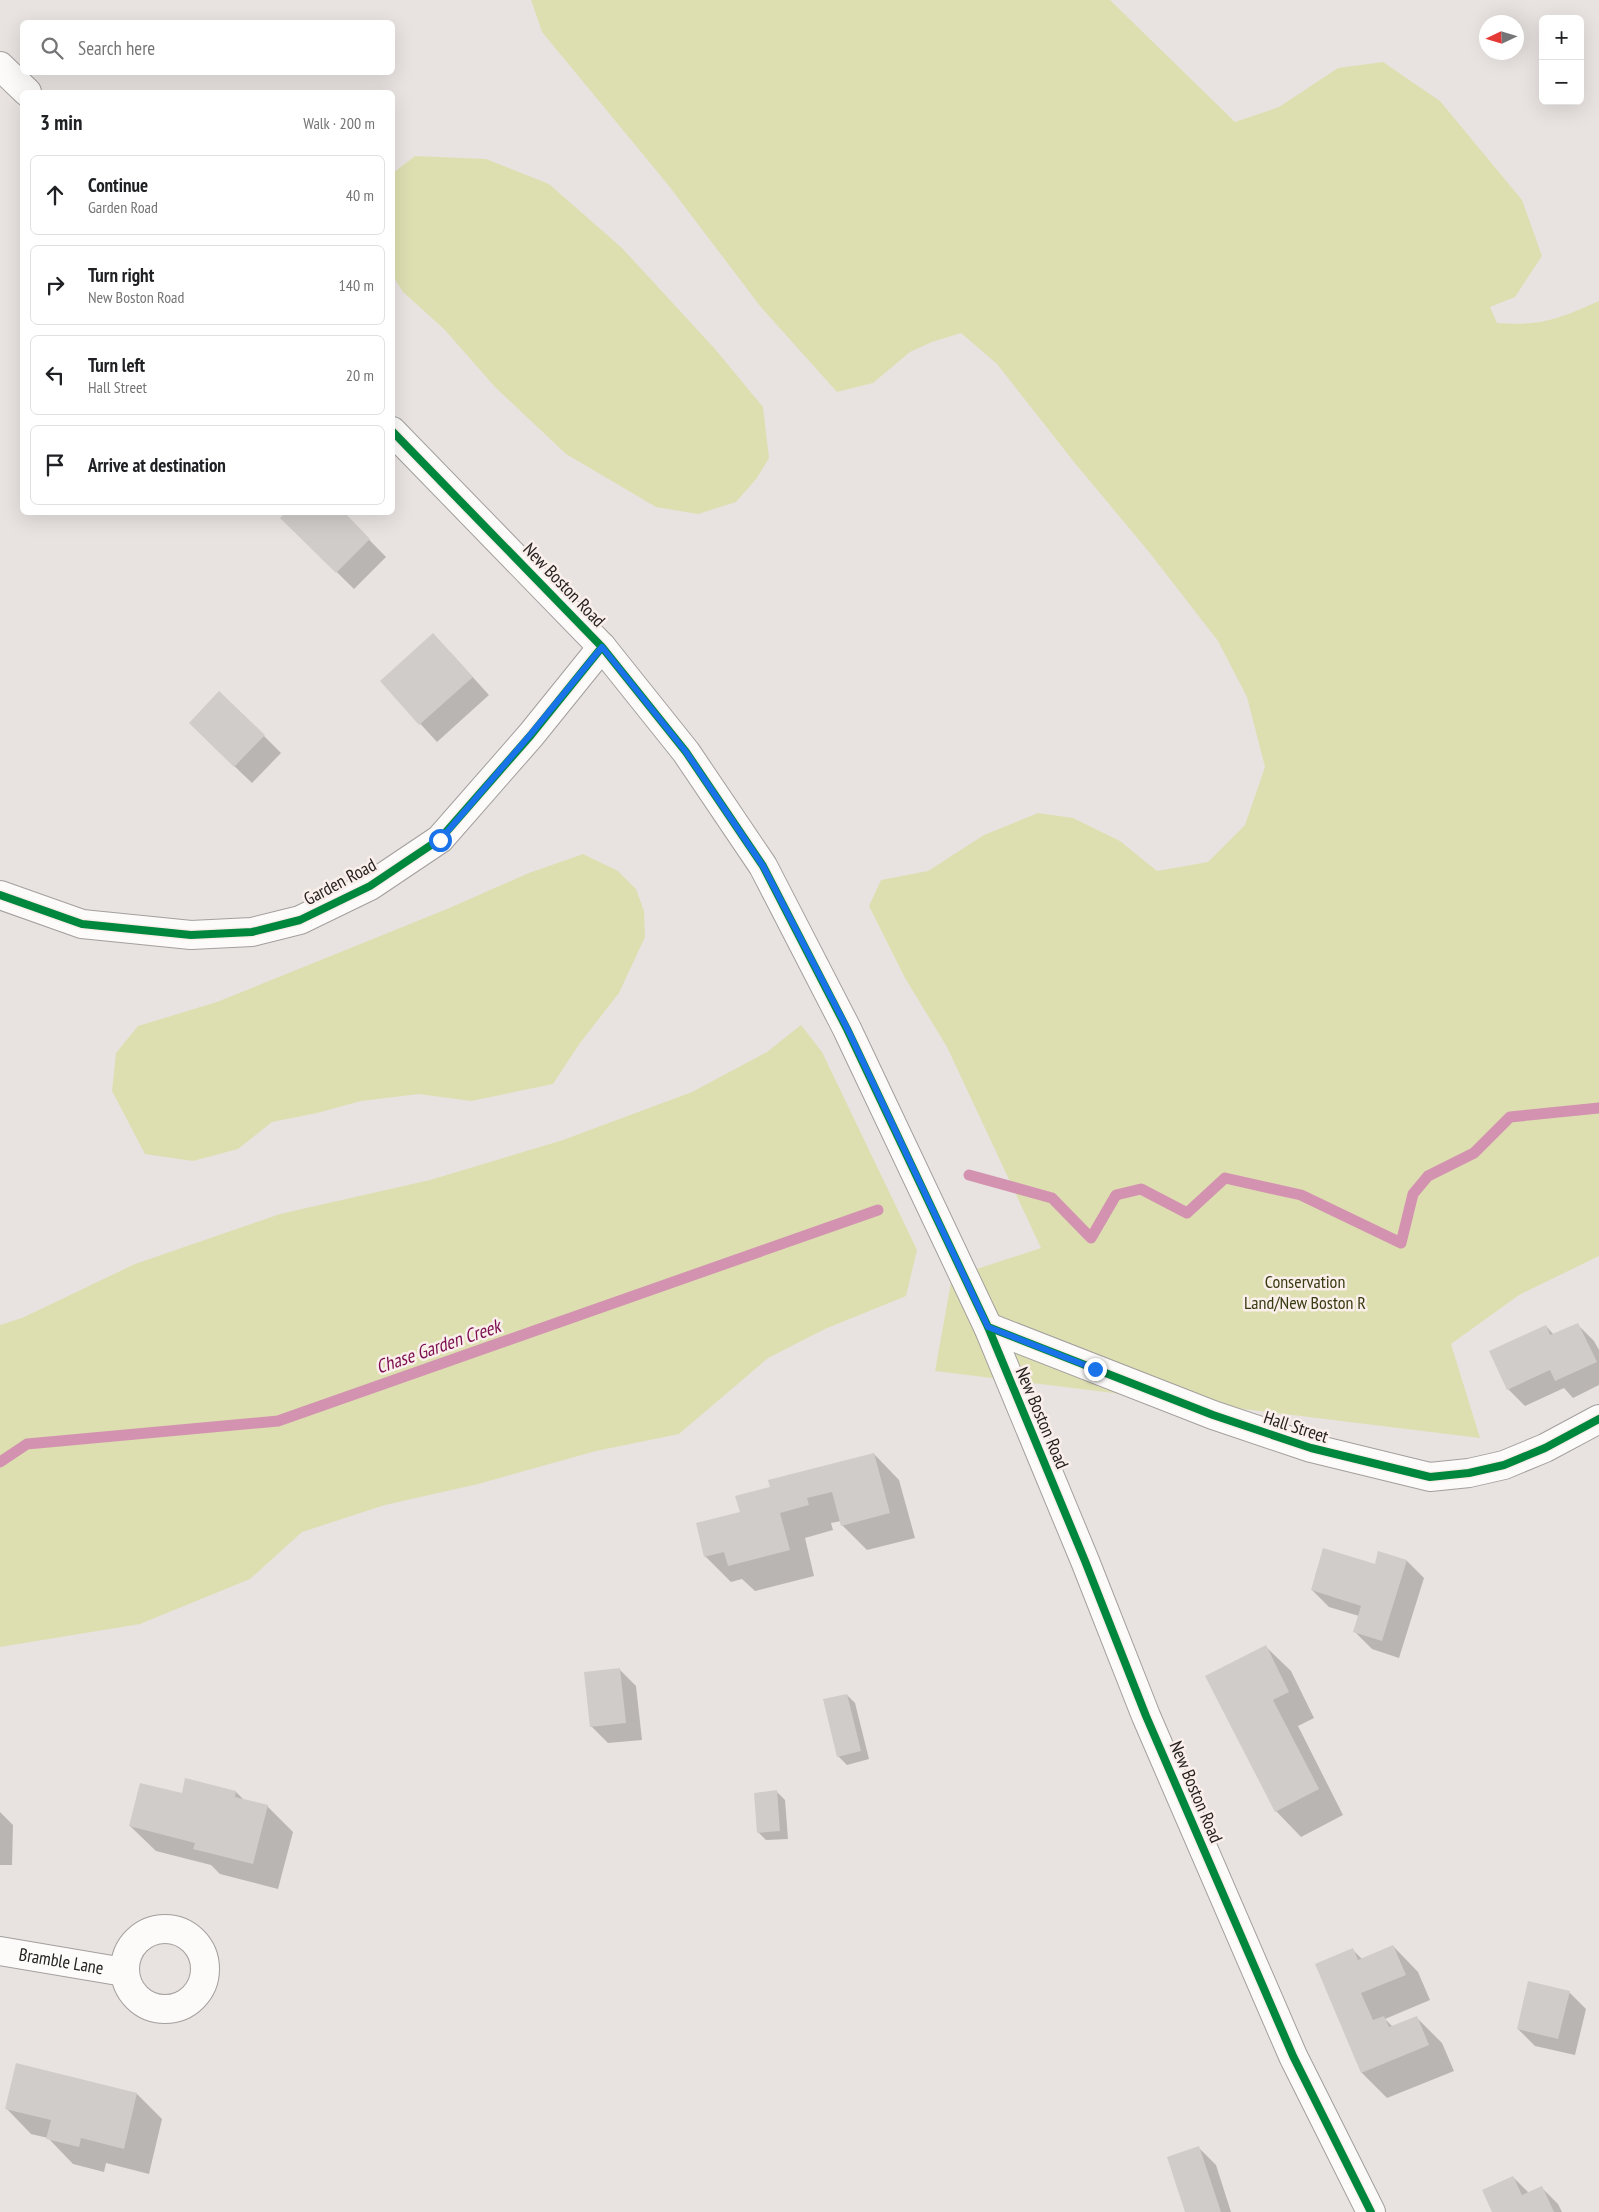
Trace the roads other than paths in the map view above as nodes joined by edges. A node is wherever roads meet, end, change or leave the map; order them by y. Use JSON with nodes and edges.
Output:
{"nodes":[{"id":1,"x":0,"y":66,"type":"edge"},
{"id":2,"x":26,"y":90,"type":"edge"},
{"id":3,"x":395,"y":434,"type":"edge"},
{"id":4,"x":602,"y":647,"type":"junction"},
{"id":5,"x":0,"y":895,"type":"edge"},
{"id":6,"x":988,"y":1327,"type":"junction"},
{"id":7,"x":1599,"y":1419,"type":"edge"},
{"id":8,"x":0,"y":1952,"type":"edge"},
{"id":9,"x":124,"y":1972,"type":"dead end"},
{"id":10,"x":1370,"y":2212,"type":"edge"}],
"edges":[{"from":1,"to":2,"type":"street"},
{"from":3,"to":4,"type":"street","name":"New Boston Road"},
{"from":4,"to":5,"type":"street","name":"Garden Road"},
{"from":4,"to":6,"type":"street","name":"New Boston Road"},
{"from":6,"to":7,"type":"street","name":"Hall Street"},
{"from":6,"to":10,"type":"street","name":"New Boston Road"},
{"from":8,"to":9,"type":"street","name":"Bramble Lane"}]}
